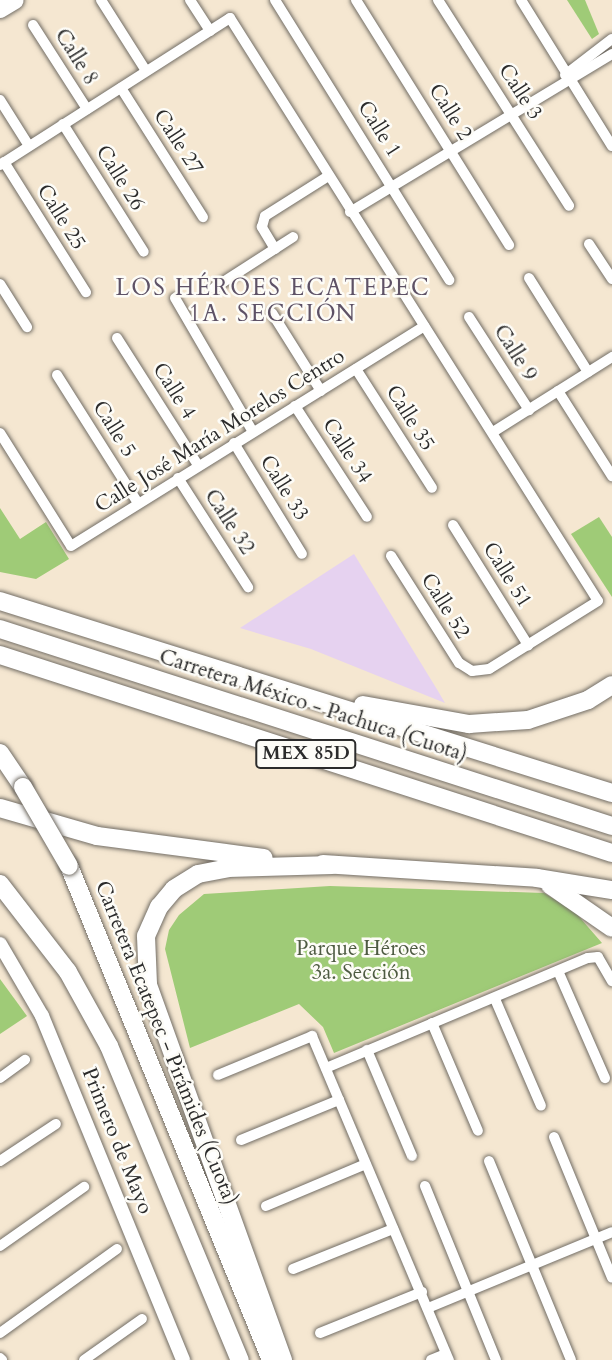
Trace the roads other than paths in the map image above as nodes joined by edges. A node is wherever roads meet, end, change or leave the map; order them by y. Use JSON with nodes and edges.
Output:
{"nodes":[{"id":1,"x":100,"y":0,"type":"edge"},
{"id":2,"x":190,"y":0,"type":"edge"},
{"id":3,"x":275,"y":0,"type":"edge"},
{"id":4,"x":356,"y":0,"type":"edge"},
{"id":5,"x":438,"y":0,"type":"edge"},
{"id":6,"x":521,"y":0,"type":"edge"},
{"id":7,"x":16,"y":4,"type":"edge"},
{"id":8,"x":0,"y":17,"type":"edge"},
{"id":9,"x":33,"y":25,"type":"dead end"},
{"id":10,"x":210,"y":31,"type":"junction"},
{"id":11,"x":612,"y":39,"type":"edge"},
{"id":12,"x":612,"y":54,"type":"edge"},
{"id":13,"x":146,"y":72,"type":"junction"},
{"id":14,"x":570,"y":74,"type":"junction"},
{"id":15,"x":121,"y":88,"type":"junction"},
{"id":16,"x":0,"y":100,"type":"edge"},
{"id":17,"x":86,"y":110,"type":"junction"},
{"id":18,"x":511,"y":114,"type":"junction"},
{"id":19,"x":63,"y":124,"type":"junction"},
{"id":20,"x":29,"y":146,"type":"junction"},
{"id":21,"x":612,"y":146,"type":"edge"},
{"id":22,"x":452,"y":152,"type":"junction"},
{"id":23,"x":2,"y":163,"type":"edge"},
{"id":24,"x":327,"y":177,"type":"junction"},
{"id":25,"x":393,"y":188,"type":"junction"},
{"id":26,"x":569,"y":206,"type":"dead end"},
{"id":27,"x":350,"y":212,"type":"junction"},
{"id":28,"x":203,"y":217,"type":"dead end"},
{"id":29,"x":293,"y":237,"type":"dead end"},
{"id":30,"x":589,"y":244,"type":"dead end"},
{"id":31,"x":509,"y":245,"type":"dead end"},
{"id":32,"x":275,"y":249,"type":"junction"},
{"id":33,"x":144,"y":252,"type":"dead end"},
{"id":34,"x":529,"y":278,"type":"dead end"},
{"id":35,"x":612,"y":279,"type":"edge"},
{"id":36,"x":449,"y":280,"type":"dead end"},
{"id":37,"x":0,"y":284,"type":"edge"},
{"id":38,"x":214,"y":288,"type":"dead end"},
{"id":39,"x":86,"y":292,"type":"dead end"},
{"id":40,"x":175,"y":298,"type":"dead end"},
{"id":41,"x":272,"y":313,"type":"dead end"},
{"id":42,"x":470,"y":317,"type":"dead end"},
{"id":43,"x":27,"y":327,"type":"dead end"},
{"id":44,"x":424,"y":327,"type":"junction"},
{"id":45,"x":117,"y":338,"type":"dead end"},
{"id":46,"x":612,"y":357,"type":"edge"},
{"id":47,"x":356,"y":369,"type":"junction"},
{"id":48,"x":589,"y":372,"type":"junction"},
{"id":49,"x":57,"y":375,"type":"dead end"},
{"id":50,"x":321,"y":391,"type":"junction"},
{"id":51,"x":558,"y":391,"type":"junction"},
{"id":52,"x":295,"y":406,"type":"junction"},
{"id":53,"x":528,"y":410,"type":"junction"},
{"id":54,"x":253,"y":432,"type":"junction"},
{"id":55,"x":493,"y":432,"type":"junction"},
{"id":56,"x":0,"y":433,"type":"edge"},
{"id":57,"x":234,"y":443,"type":"junction"},
{"id":58,"x":198,"y":466,"type":"junction"},
{"id":59,"x":612,"y":476,"type":"edge"},
{"id":60,"x":178,"y":478,"type":"junction"},
{"id":61,"x":432,"y":488,"type":"dead end"},
{"id":62,"x":138,"y":503,"type":"junction"},
{"id":63,"x":367,"y":517,"type":"dead end"},
{"id":64,"x":453,"y":525,"type":"dead end"},
{"id":65,"x":302,"y":554,"type":"dead end"},
{"id":66,"x":391,"y":556,"type":"dead end"},
{"id":67,"x":248,"y":587,"type":"dead end"},
{"id":68,"x":0,"y":601,"type":"edge"},
{"id":69,"x":0,"y":629,"type":"edge"},
{"id":70,"x":528,"y":645,"type":"junction"},
{"id":71,"x":0,"y":655,"type":"edge"},
{"id":72,"x":612,"y":685,"type":"edge"},
{"id":73,"x":288,"y":692,"type":"junction"},
{"id":74,"x":0,"y":753,"type":"edge"},
{"id":75,"x":612,"y":793,"type":"edge"},
{"id":76,"x":0,"y":808,"type":"edge"},
{"id":77,"x":612,"y":826,"type":"edge"},
{"id":78,"x":612,"y":853,"type":"edge"},
{"id":79,"x":332,"y":865,"type":"junction"},
{"id":80,"x":537,"y":878,"type":"junction"},
{"id":81,"x":0,"y":884,"type":"edge"},
{"id":82,"x":612,"y":890,"type":"edge"},
{"id":83,"x":612,"y":928,"type":"edge"},
{"id":84,"x":0,"y":944,"type":"edge"},
{"id":85,"x":558,"y":971,"type":"junction"},
{"id":86,"x":612,"y":981,"type":"edge"},
{"id":87,"x":495,"y":999,"type":"junction"},
{"id":88,"x":432,"y":1023,"type":"junction"},
{"id":89,"x":367,"y":1050,"type":"junction"},
{"id":90,"x":25,"y":1060,"type":"dead end"},
{"id":91,"x":326,"y":1068,"type":"junction"},
{"id":92,"x":218,"y":1075,"type":"dead end"},
{"id":93,"x":0,"y":1078,"type":"edge"},
{"id":94,"x":605,"y":1078,"type":"dead end"},
{"id":95,"x":339,"y":1100,"type":"junction"},
{"id":96,"x":541,"y":1106,"type":"dead end"},
{"id":97,"x":55,"y":1124,"type":"dead end"},
{"id":98,"x":478,"y":1131,"type":"dead end"},
{"id":99,"x":554,"y":1137,"type":"dead end"},
{"id":100,"x":240,"y":1140,"type":"dead end"},
{"id":101,"x":412,"y":1156,"type":"dead end"},
{"id":102,"x":0,"y":1161,"type":"edge"},
{"id":103,"x":489,"y":1161,"type":"dead end"},
{"id":104,"x":366,"y":1164,"type":"junction"},
{"id":105,"x":425,"y":1186,"type":"dead end"},
{"id":106,"x":84,"y":1188,"type":"dead end"},
{"id":107,"x":266,"y":1206,"type":"dead end"},
{"id":108,"x":393,"y":1229,"type":"junction"},
{"id":109,"x":612,"y":1232,"type":"edge"},
{"id":110,"x":596,"y":1239,"type":"junction"},
{"id":111,"x":0,"y":1246,"type":"edge"},
{"id":112,"x":117,"y":1249,"type":"dead end"},
{"id":113,"x":533,"y":1265,"type":"junction"},
{"id":114,"x":293,"y":1269,"type":"dead end"},
{"id":115,"x":612,"y":1278,"type":"edge"},
{"id":116,"x":469,"y":1291,"type":"junction"},
{"id":117,"x":422,"y":1292,"type":"junction"},
{"id":118,"x":428,"y":1308,"type":"junction"},
{"id":119,"x":142,"y":1319,"type":"dead end"},
{"id":120,"x":0,"y":1333,"type":"edge"},
{"id":121,"x":320,"y":1333,"type":"dead end"},
{"id":122,"x":448,"y":1357,"type":"edge"},
{"id":123,"x":84,"y":1360,"type":"edge"},
{"id":124,"x":183,"y":1360,"type":"edge"},
{"id":125,"x":240,"y":1360,"type":"edge"},
{"id":126,"x":271,"y":1360,"type":"edge"},
{"id":127,"x":283,"y":1360,"type":"edge"},
{"id":128,"x":431,"y":1360,"type":"edge"},
{"id":129,"x":496,"y":1360,"type":"edge"},
{"id":130,"x":571,"y":1360,"type":"edge"}],
"edges":[{"from":1,"to":13,"type":"street"},
{"from":2,"to":10,"type":"street"},
{"from":3,"to":25,"type":"street","name":"Calle 1"},
{"from":4,"to":22,"type":"street","name":"Calle 2"},
{"from":5,"to":18,"type":"street","name":"Calle 3"},
{"from":6,"to":14,"type":"street"},
{"from":7,"to":8,"type":"main road"},
{"from":9,"to":17,"type":"street","name":"Calle 8"},
{"from":10,"to":13,"type":"street"},
{"from":10,"to":24,"type":"street"},
{"from":11,"to":14,"type":"street"},
{"from":12,"to":14,"type":"street"},
{"from":13,"to":15,"type":"street"},
{"from":14,"to":18,"type":"street"},
{"from":14,"to":21,"type":"street"},
{"from":15,"to":17,"type":"street"},
{"from":15,"to":28,"type":"street","name":"Calle 27"},
{"from":16,"to":20,"type":"street"},
{"from":17,"to":19,"type":"street"},
{"from":18,"to":22,"type":"street"},
{"from":18,"to":26,"type":"street","name":"Calle 3"},
{"from":19,"to":20,"type":"street"},
{"from":19,"to":33,"type":"street","name":"Calle 26"},
{"from":20,"to":23,"type":"street"},
{"from":22,"to":25,"type":"street"},
{"from":22,"to":31,"type":"street","name":"Calle 2"},
{"from":23,"to":39,"type":"street","name":"Calle 25"},
{"from":24,"to":27,"type":"street"},
{"from":24,"to":32,"type":"street"},
{"from":25,"to":27,"type":"street"},
{"from":25,"to":36,"type":"street","name":"Calle 1"},
{"from":27,"to":44,"type":"street"},
{"from":29,"to":32,"type":"street"},
{"from":30,"to":35,"type":"street"},
{"from":32,"to":38,"type":"street"},
{"from":34,"to":48,"type":"street"},
{"from":37,"to":43,"type":"street"},
{"from":40,"to":54,"type":"street"},
{"from":41,"to":50,"type":"street"},
{"from":42,"to":53,"type":"street","name":"Calle 9"},
{"from":44,"to":47,"type":"street","name":"Calle José María Morelos Centro"},
{"from":44,"to":55,"type":"street"},
{"from":45,"to":58,"type":"street","name":"Calle 4"},
{"from":46,"to":48,"type":"street"},
{"from":47,"to":50,"type":"street","name":"Calle José María Morelos Centro"},
{"from":47,"to":61,"type":"street","name":"Calle 35"},
{"from":48,"to":51,"type":"street"},
{"from":49,"to":62,"type":"street","name":"Calle 5"},
{"from":50,"to":52,"type":"street","name":"Calle José María Morelos Centro"},
{"from":51,"to":53,"type":"street"},
{"from":51,"to":59,"type":"street"},
{"from":52,"to":54,"type":"street","name":"Calle José María Morelos Centro"},
{"from":52,"to":63,"type":"street","name":"Calle 34"},
{"from":53,"to":55,"type":"street"},
{"from":54,"to":57,"type":"street","name":"Calle José María Morelos Centro"},
{"from":55,"to":70,"type":"street"},
{"from":56,"to":62,"type":"street","name":"Calle José María Morelos Centro"},
{"from":57,"to":58,"type":"street","name":"Calle José María Morelos Centro"},
{"from":57,"to":65,"type":"street","name":"Calle 33"},
{"from":58,"to":60,"type":"street","name":"Calle José María Morelos Centro"},
{"from":60,"to":62,"type":"street","name":"Calle José María Morelos Centro"},
{"from":60,"to":67,"type":"street","name":"Calle 32"},
{"from":64,"to":70,"type":"street","name":"Calle 51"},
{"from":66,"to":70,"type":"street","name":"Calle 52"},
{"from":68,"to":73,"type":"highway"},
{"from":69,"to":77,"type":"highway","name":"Carretera México - Pachuca (Cuota)","number":"MEX 85D"},
{"from":71,"to":78,"type":"highway","number":"MEX 85D"},
{"from":72,"to":73,"type":"highway"},
{"from":73,"to":75,"type":"highway"},
{"from":74,"to":126,"type":"highway","name":"Carretera Ecatepec - Pirámides (Cuota)","bridge":true},
{"from":76,"to":79,"type":"highway"},
{"from":79,"to":80,"type":"highway"},
{"from":79,"to":127,"type":"highway"},
{"from":80,"to":82,"type":"highway"},
{"from":80,"to":83,"type":"highway"},
{"from":81,"to":125,"type":"highway"},
{"from":84,"to":124,"type":"main road","name":"Primero de Mayo"},
{"from":85,"to":86,"type":"street"},
{"from":85,"to":87,"type":"street"},
{"from":85,"to":94,"type":"street"},
{"from":87,"to":88,"type":"street"},
{"from":87,"to":96,"type":"street"},
{"from":88,"to":89,"type":"street"},
{"from":88,"to":98,"type":"street"},
{"from":89,"to":91,"type":"street"},
{"from":89,"to":101,"type":"street"},
{"from":90,"to":93,"type":"street"},
{"from":91,"to":92,"type":"street"},
{"from":91,"to":95,"type":"street"},
{"from":95,"to":100,"type":"street"},
{"from":95,"to":104,"type":"street"},
{"from":97,"to":102,"type":"street"},
{"from":99,"to":110,"type":"street"},
{"from":103,"to":113,"type":"street"},
{"from":104,"to":107,"type":"street"},
{"from":104,"to":108,"type":"street"},
{"from":105,"to":116,"type":"street"},
{"from":106,"to":111,"type":"street"},
{"from":108,"to":114,"type":"street"},
{"from":108,"to":117,"type":"street"},
{"from":109,"to":110,"type":"street"},
{"from":110,"to":113,"type":"street"},
{"from":110,"to":115,"type":"street"},
{"from":112,"to":120,"type":"street"},
{"from":113,"to":116,"type":"street"},
{"from":113,"to":130,"type":"street"},
{"from":116,"to":118,"type":"street"},
{"from":116,"to":129,"type":"street"},
{"from":117,"to":118,"type":"street"},
{"from":117,"to":121,"type":"street"},
{"from":118,"to":122,"type":"street"},
{"from":119,"to":123,"type":"street"},
{"from":122,"to":128,"type":"street"}]}
